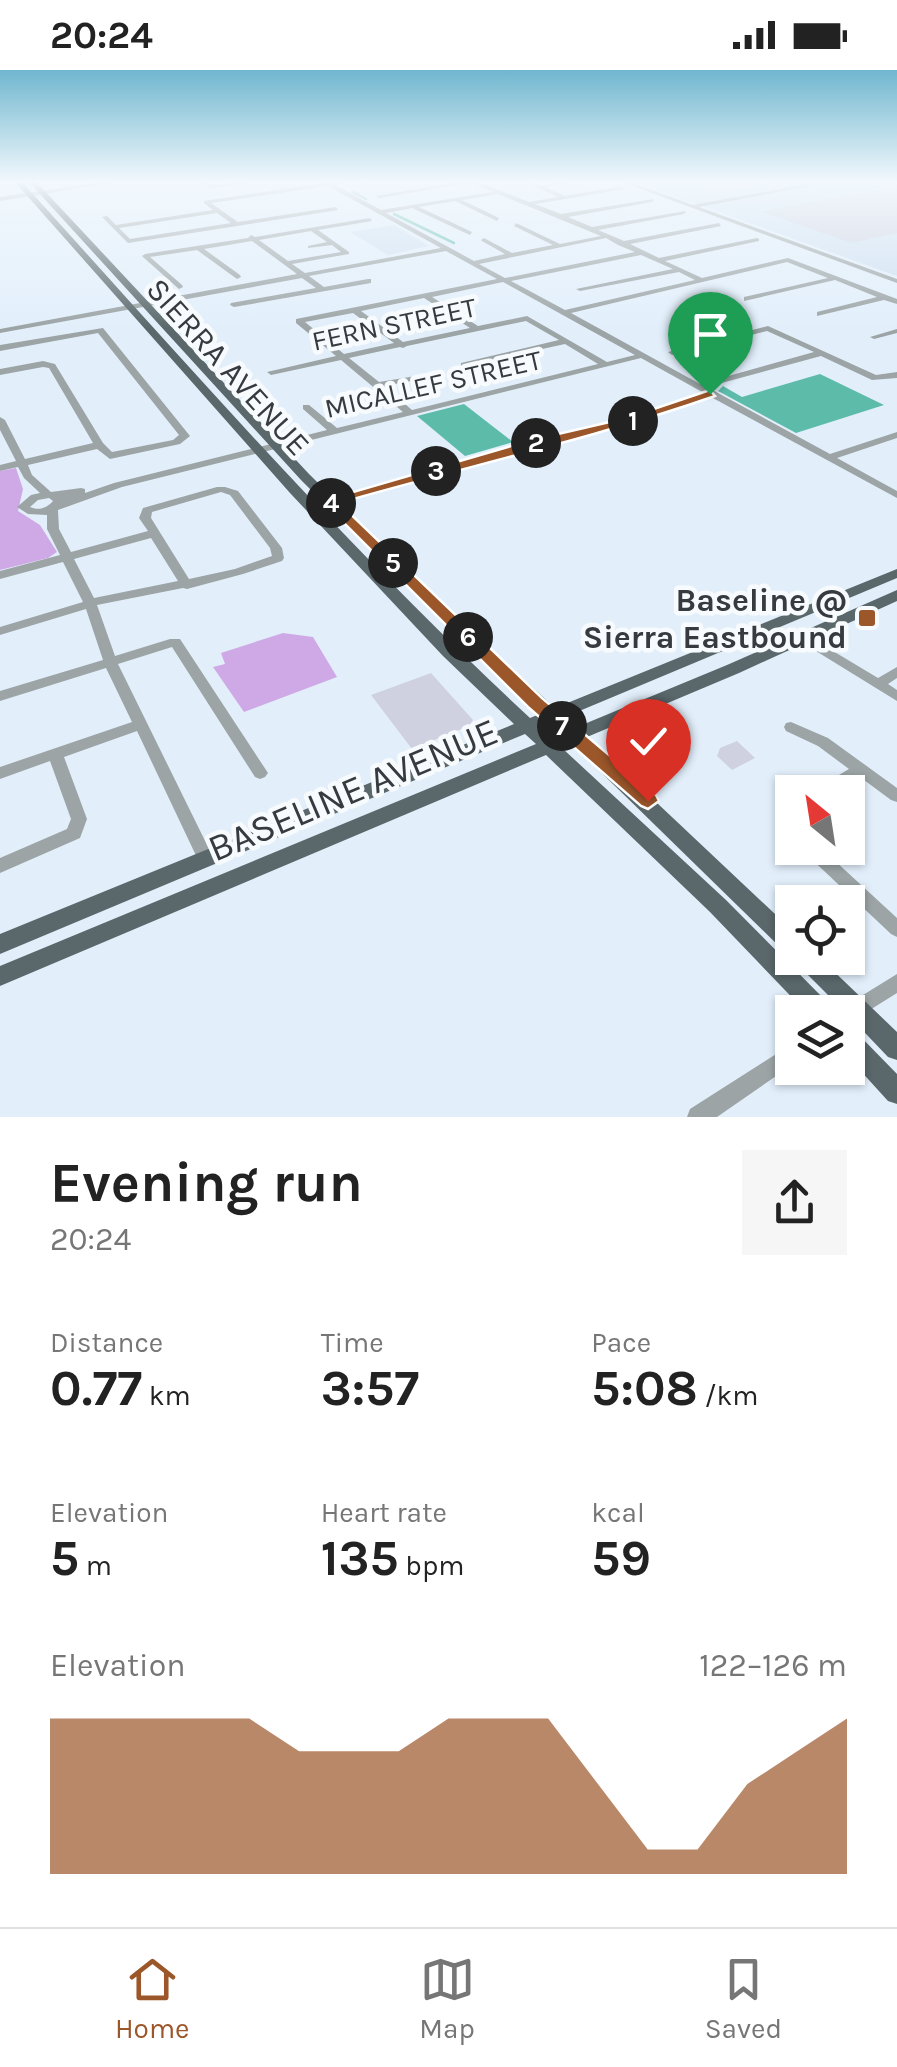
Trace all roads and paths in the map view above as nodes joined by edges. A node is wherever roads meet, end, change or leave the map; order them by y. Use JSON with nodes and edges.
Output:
{"nodes":[{"id":1,"x":64,"y":231,"type":"edge"},
{"id":2,"x":75,"y":231,"type":"edge"},
{"id":3,"x":118,"y":231,"type":"edge"},
{"id":4,"x":192,"y":231,"type":"edge"},
{"id":5,"x":244,"y":231,"type":"edge"},
{"id":6,"x":300,"y":231,"type":"edge"},
{"id":7,"x":315,"y":231,"type":"edge"},
{"id":8,"x":413,"y":231,"type":"edge"},
{"id":9,"x":465,"y":231,"type":"edge"},
{"id":10,"x":528,"y":231,"type":"edge"},
{"id":11,"x":594,"y":231,"type":"edge"},
{"id":12,"x":689,"y":231,"type":"edge"},
{"id":13,"x":751,"y":231,"type":"edge"},
{"id":14,"x":470,"y":233,"type":"dead end"},
{"id":15,"x":253,"y":238,"type":"junction"},
{"id":16,"x":604,"y":238,"type":"junction"},
{"id":17,"x":484,"y":240,"type":"dead end"},
{"id":18,"x":757,"y":240,"type":"dead end"},
{"id":19,"x":334,"y":243,"type":"junction"},
{"id":20,"x":620,"y":244,"type":"junction"},
{"id":21,"x":560,"y":246,"type":"junction"},
{"id":22,"x":310,"y":247,"type":"dead end"},
{"id":23,"x":199,"y":248,"type":"junction"},
{"id":24,"x":446,"y":249,"type":"junction"},
{"id":25,"x":640,"y":253,"type":"junction"},
{"id":26,"x":510,"y":255,"type":"junction"},
{"id":27,"x":660,"y":260,"type":"junction"},
{"id":28,"x":286,"y":263,"type":"junction"},
{"id":29,"x":472,"y":263,"type":"junction"},
{"id":30,"x":680,"y":270,"type":"junction"},
{"id":31,"x":302,"y":274,"type":"junction"},
{"id":32,"x":237,"y":277,"type":"dead end"},
{"id":33,"x":834,"y":278,"type":"junction"},
{"id":34,"x":700,"y":279,"type":"junction"},
{"id":35,"x":368,"y":280,"type":"dead end"},
{"id":36,"x":503,"y":280,"type":"junction"},
{"id":37,"x":897,"y":281,"type":"edge"},
{"id":38,"x":179,"y":287,"type":"dead end"},
{"id":39,"x":580,"y":288,"type":"dead end"},
{"id":40,"x":322,"y":289,"type":"junction"},
{"id":41,"x":427,"y":297,"type":"junction"},
{"id":42,"x":885,"y":298,"type":"junction"},
{"id":43,"x":747,"y":299,"type":"dead end"},
{"id":44,"x":897,"y":302,"type":"edge"},
{"id":45,"x":137,"y":305,"type":"junction"},
{"id":46,"x":234,"y":305,"type":"dead end"},
{"id":47,"x":356,"y":311,"type":"junction"},
{"id":48,"x":563,"y":313,"type":"junction"},
{"id":49,"x":820,"y":314,"type":"dead end"},
{"id":50,"x":0,"y":329,"type":"edge"},
{"id":51,"x":477,"y":329,"type":"junction"},
{"id":52,"x":897,"y":331,"type":"edge"},
{"id":53,"x":874,"y":338,"type":"dead end"},
{"id":54,"x":567,"y":341,"type":"junction"},
{"id":55,"x":403,"y":346,"type":"junction"},
{"id":56,"x":0,"y":349,"type":"edge"},
{"id":57,"x":672,"y":352,"type":"dead end"},
{"id":58,"x":821,"y":353,"type":"junction"},
{"id":59,"x":641,"y":356,"type":"junction"},
{"id":60,"x":345,"y":358,"type":"junction"},
{"id":61,"x":464,"y":365,"type":"dead end"},
{"id":62,"x":606,"y":365,"type":"junction"},
{"id":63,"x":6,"y":371,"type":"edge"},
{"id":64,"x":271,"y":372,"type":"dead end"},
{"id":65,"x":897,"y":375,"type":"edge"},
{"id":66,"x":419,"y":377,"type":"dead end"},
{"id":67,"x":376,"y":385,"type":"junction"},
{"id":68,"x":698,"y":386,"type":"junction"},
{"id":69,"x":710,"y":394,"type":"junction"},
{"id":70,"x":306,"y":407,"type":"dead end"},
{"id":71,"x":412,"y":414,"type":"junction"},
{"id":72,"x":2,"y":428,"type":"edge"},
{"id":73,"x":334,"y":430,"type":"junction"},
{"id":74,"x":897,"y":435,"type":"edge"},
{"id":75,"x":99,"y":445,"type":"junction"},
{"id":76,"x":275,"y":446,"type":"junction"},
{"id":77,"x":258,"y":450,"type":"junction"},
{"id":78,"x":828,"y":458,"type":"junction"},
{"id":79,"x":20,"y":463,"type":"junction"},
{"id":80,"x":0,"y":468,"type":"edge"},
{"id":81,"x":28,"y":476,"type":"junction"},
{"id":82,"x":897,"y":495,"type":"edge"},
{"id":83,"x":329,"y":501,"type":"junction"},
{"id":84,"x":52,"y":502,"type":"junction"},
{"id":85,"x":26,"y":508,"type":"junction"},
{"id":86,"x":53,"y":530,"type":"junction"},
{"id":87,"x":155,"y":533,"type":"junction"},
{"id":88,"x":66,"y":558,"type":"junction"},
{"id":89,"x":897,"y":573,"type":"edge"},
{"id":90,"x":0,"y":575,"type":"edge"},
{"id":91,"x":187,"y":586,"type":"junction"},
{"id":92,"x":897,"y":595,"type":"edge"},
{"id":93,"x":91,"y":604,"type":"junction"},
{"id":94,"x":0,"y":631,"type":"edge"},
{"id":95,"x":803,"y":638,"type":"junction"},
{"id":96,"x":110,"y":661,"type":"junction"},
{"id":97,"x":897,"y":671,"type":"edge"},
{"id":98,"x":878,"y":684,"type":"junction"},
{"id":99,"x":0,"y":696,"type":"edge"},
{"id":100,"x":897,"y":696,"type":"edge"},
{"id":101,"x":550,"y":716,"type":"junction"},
{"id":102,"x":141,"y":724,"type":"junction"},
{"id":103,"x":526,"y":726,"type":"junction"},
{"id":104,"x":791,"y":727,"type":"dead end"},
{"id":105,"x":573,"y":735,"type":"junction"},
{"id":106,"x":546,"y":746,"type":"junction"},
{"id":107,"x":55,"y":754,"type":"junction"},
{"id":108,"x":861,"y":769,"type":"junction"},
{"id":109,"x":260,"y":773,"type":"dead end"},
{"id":110,"x":0,"y":774,"type":"edge"},
{"id":111,"x":851,"y":775,"type":"edge"},
{"id":112,"x":897,"y":796,"type":"edge"},
{"id":113,"x":206,"y":859,"type":"junction"},
{"id":114,"x":829,"y":865,"type":"edge"},
{"id":115,"x":0,"y":866,"type":"edge"},
{"id":116,"x":775,"y":927,"type":"edge"},
{"id":117,"x":897,"y":929,"type":"edge"},
{"id":118,"x":0,"y":944,"type":"edge"},
{"id":119,"x":823,"y":975,"type":"edge"},
{"id":120,"x":0,"y":976,"type":"edge"},
{"id":121,"x":897,"y":983,"type":"edge"},
{"id":122,"x":804,"y":995,"type":"edge"},
{"id":123,"x":844,"y":995,"type":"edge"},
{"id":124,"x":865,"y":1004,"type":"edge"},
{"id":125,"x":865,"y":1016,"type":"edge"},
{"id":126,"x":897,"y":1049,"type":"edge"},
{"id":127,"x":865,"y":1058,"type":"edge"},
{"id":128,"x":775,"y":1065,"type":"edge"},
{"id":129,"x":897,"y":1092,"type":"edge"},
{"id":130,"x":698,"y":1117,"type":"edge"}],
"edges":[{"from":1,"to":45,"type":"main road","name":"SIERRA AVENUE"},
{"from":2,"to":45,"type":"main road","name":"SIERRA AVENUE"},
{"from":3,"to":4,"type":"street"},
{"from":5,"to":15,"type":"street"},
{"from":6,"to":15,"type":"street"},
{"from":7,"to":19,"type":"street"},
{"from":8,"to":24,"type":"street"},
{"from":9,"to":14,"type":"street"},
{"from":10,"to":21,"type":"street"},
{"from":11,"to":16,"type":"street"},
{"from":12,"to":20,"type":"street"},
{"from":13,"to":37,"type":"street"},
{"from":15,"to":23,"type":"street"},
{"from":15,"to":28,"type":"street"},
{"from":16,"to":20,"type":"street"},
{"from":16,"to":21,"type":"street"},
{"from":17,"to":26,"type":"street"},
{"from":18,"to":27,"type":"street"},
{"from":19,"to":22,"type":"street"},
{"from":19,"to":28,"type":"street"},
{"from":20,"to":25,"type":"street"},
{"from":21,"to":26,"type":"street"},
{"from":23,"to":32,"type":"street"},
{"from":23,"to":38,"type":"street"},
{"from":24,"to":29,"type":"street"},
{"from":24,"to":31,"type":"street"},
{"from":25,"to":27,"type":"street"},
{"from":25,"to":36,"type":"street"},
{"from":26,"to":29,"type":"street"},
{"from":27,"to":30,"type":"street"},
{"from":28,"to":31,"type":"street"},
{"from":29,"to":36,"type":"street"},
{"from":30,"to":34,"type":"street"},
{"from":30,"to":39,"type":"street"},
{"from":31,"to":40,"type":"street"},
{"from":31,"to":45,"type":"street"},
{"from":33,"to":34,"type":"street"},
{"from":33,"to":42,"type":"street"},
{"from":33,"to":43,"type":"street"},
{"from":34,"to":48,"type":"street"},
{"from":35,"to":40,"type":"street"},
{"from":36,"to":41,"type":"street"},
{"from":36,"to":48,"type":"street"},
{"from":40,"to":46,"type":"street"},
{"from":41,"to":47,"type":"street"},
{"from":41,"to":51,"type":"street"},
{"from":42,"to":44,"type":"street"},
{"from":42,"to":49,"type":"street"},
{"from":45,"to":50,"type":"street"},
{"from":45,"to":76,"type":"main road","name":"SIERRA AVENUE"},
{"from":45,"to":77,"type":"main road","name":"SIERRA AVENUE"},
{"from":47,"to":55,"type":"street"},
{"from":47,"to":60,"type":"street"},
{"from":48,"to":59,"type":"street"},
{"from":51,"to":54,"type":"street","name":"FERN STREET"},
{"from":51,"to":55,"type":"street","name":"FERN STREET"},
{"from":52,"to":53,"type":"street"},
{"from":54,"to":61,"type":"street"},
{"from":54,"to":62,"type":"street"},
{"from":55,"to":60,"type":"street","name":"FERN STREET"},
{"from":56,"to":63,"type":"street"},
{"from":56,"to":75,"type":"street"},
{"from":57,"to":58,"type":"street"},
{"from":58,"to":65,"type":"street"},
{"from":58,"to":68,"type":"street"},
{"from":59,"to":62,"type":"street","name":"MICALLEF STREET"},
{"from":59,"to":68,"type":"street"},
{"from":60,"to":64,"type":"street","name":"FERN STREET"},
{"from":60,"to":67,"type":"street"},
{"from":62,"to":71,"type":"street","name":"MICALLEF STREET"},
{"from":63,"to":75,"type":"street"},
{"from":66,"to":67,"type":"street"},
{"from":67,"to":71,"type":"street"},
{"from":68,"to":69,"type":"street"},
{"from":69,"to":78,"type":"street"},
{"from":69,"to":83,"type":"street"},
{"from":70,"to":73,"type":"street"},
{"from":71,"to":73,"type":"street","name":"MICALLEF STREET"},
{"from":72,"to":79,"type":"street"},
{"from":73,"to":76,"type":"street","name":"MICALLEF STREET"},
{"from":74,"to":78,"type":"street"},
{"from":75,"to":79,"type":"street"},
{"from":76,"to":77,"type":"street","name":"MICALLEF STREET"},
{"from":76,"to":83,"type":"main road","name":"SIERRA AVENUE"},
{"from":77,"to":84,"type":"street","name":"MICALLEF STREET"},
{"from":77,"to":103,"type":"main road","name":"SIERRA AVENUE"},
{"from":78,"to":82,"type":"street"},
{"from":79,"to":80,"type":"street"},
{"from":79,"to":81,"type":"street"},
{"from":81,"to":84,"type":"street"},
{"from":81,"to":85,"type":"street"},
{"from":83,"to":101,"type":"main road","name":"SIERRA AVENUE"},
{"from":84,"to":85,"type":"street","name":"MICALLEF STREET"},
{"from":84,"to":86,"type":"street"},
{"from":85,"to":86,"type":"street"},
{"from":86,"to":88,"type":"street"},
{"from":87,"to":88,"type":"street"},
{"from":87,"to":91,"type":"street"},
{"from":87,"to":91,"type":"street"},
{"from":88,"to":90,"type":"street"},
{"from":88,"to":93,"type":"street"},
{"from":89,"to":101,"type":"main road","name":"BASELINE AVENUE"},
{"from":91,"to":93,"type":"street"},
{"from":92,"to":95,"type":"main road","name":"BASELINE AVENUE"},
{"from":93,"to":94,"type":"street"},
{"from":93,"to":96,"type":"street"},
{"from":95,"to":98,"type":"street"},
{"from":95,"to":105,"type":"main road","name":"BASELINE AVENUE"},
{"from":96,"to":99,"type":"street"},
{"from":96,"to":102,"type":"street"},
{"from":96,"to":109,"type":"street"},
{"from":97,"to":98,"type":"street"},
{"from":98,"to":100,"type":"street"},
{"from":101,"to":103,"type":"main road","name":"BASELINE AVENUE"},
{"from":101,"to":105,"type":"main road","name":"SIERRA AVENUE"},
{"from":102,"to":107,"type":"street"},
{"from":102,"to":113,"type":"street"},
{"from":103,"to":106,"type":"main road","name":"SIERRA AVENUE"},
{"from":103,"to":113,"type":"main road","name":"BASELINE AVENUE"},
{"from":104,"to":108,"type":"street"},
{"from":105,"to":106,"type":"main road","name":"BASELINE AVENUE"},
{"from":105,"to":116,"type":"main road","name":"SIERRA AVENUE"},
{"from":106,"to":120,"type":"main road","name":"BASELINE AVENUE"},
{"from":106,"to":122,"type":"main road","name":"SIERRA AVENUE"},
{"from":107,"to":110,"type":"street"},
{"from":107,"to":115,"type":"street"},
{"from":108,"to":111,"type":"street"},
{"from":108,"to":112,"type":"street"},
{"from":113,"to":118,"type":"main road","name":"BASELINE AVENUE"},
{"from":114,"to":117,"type":"street"},
{"from":119,"to":123,"type":"main road"},
{"from":121,"to":124,"type":"street"},
{"from":125,"to":126,"type":"main road"},
{"from":127,"to":129,"type":"main road"},
{"from":128,"to":130,"type":"street"}]}
